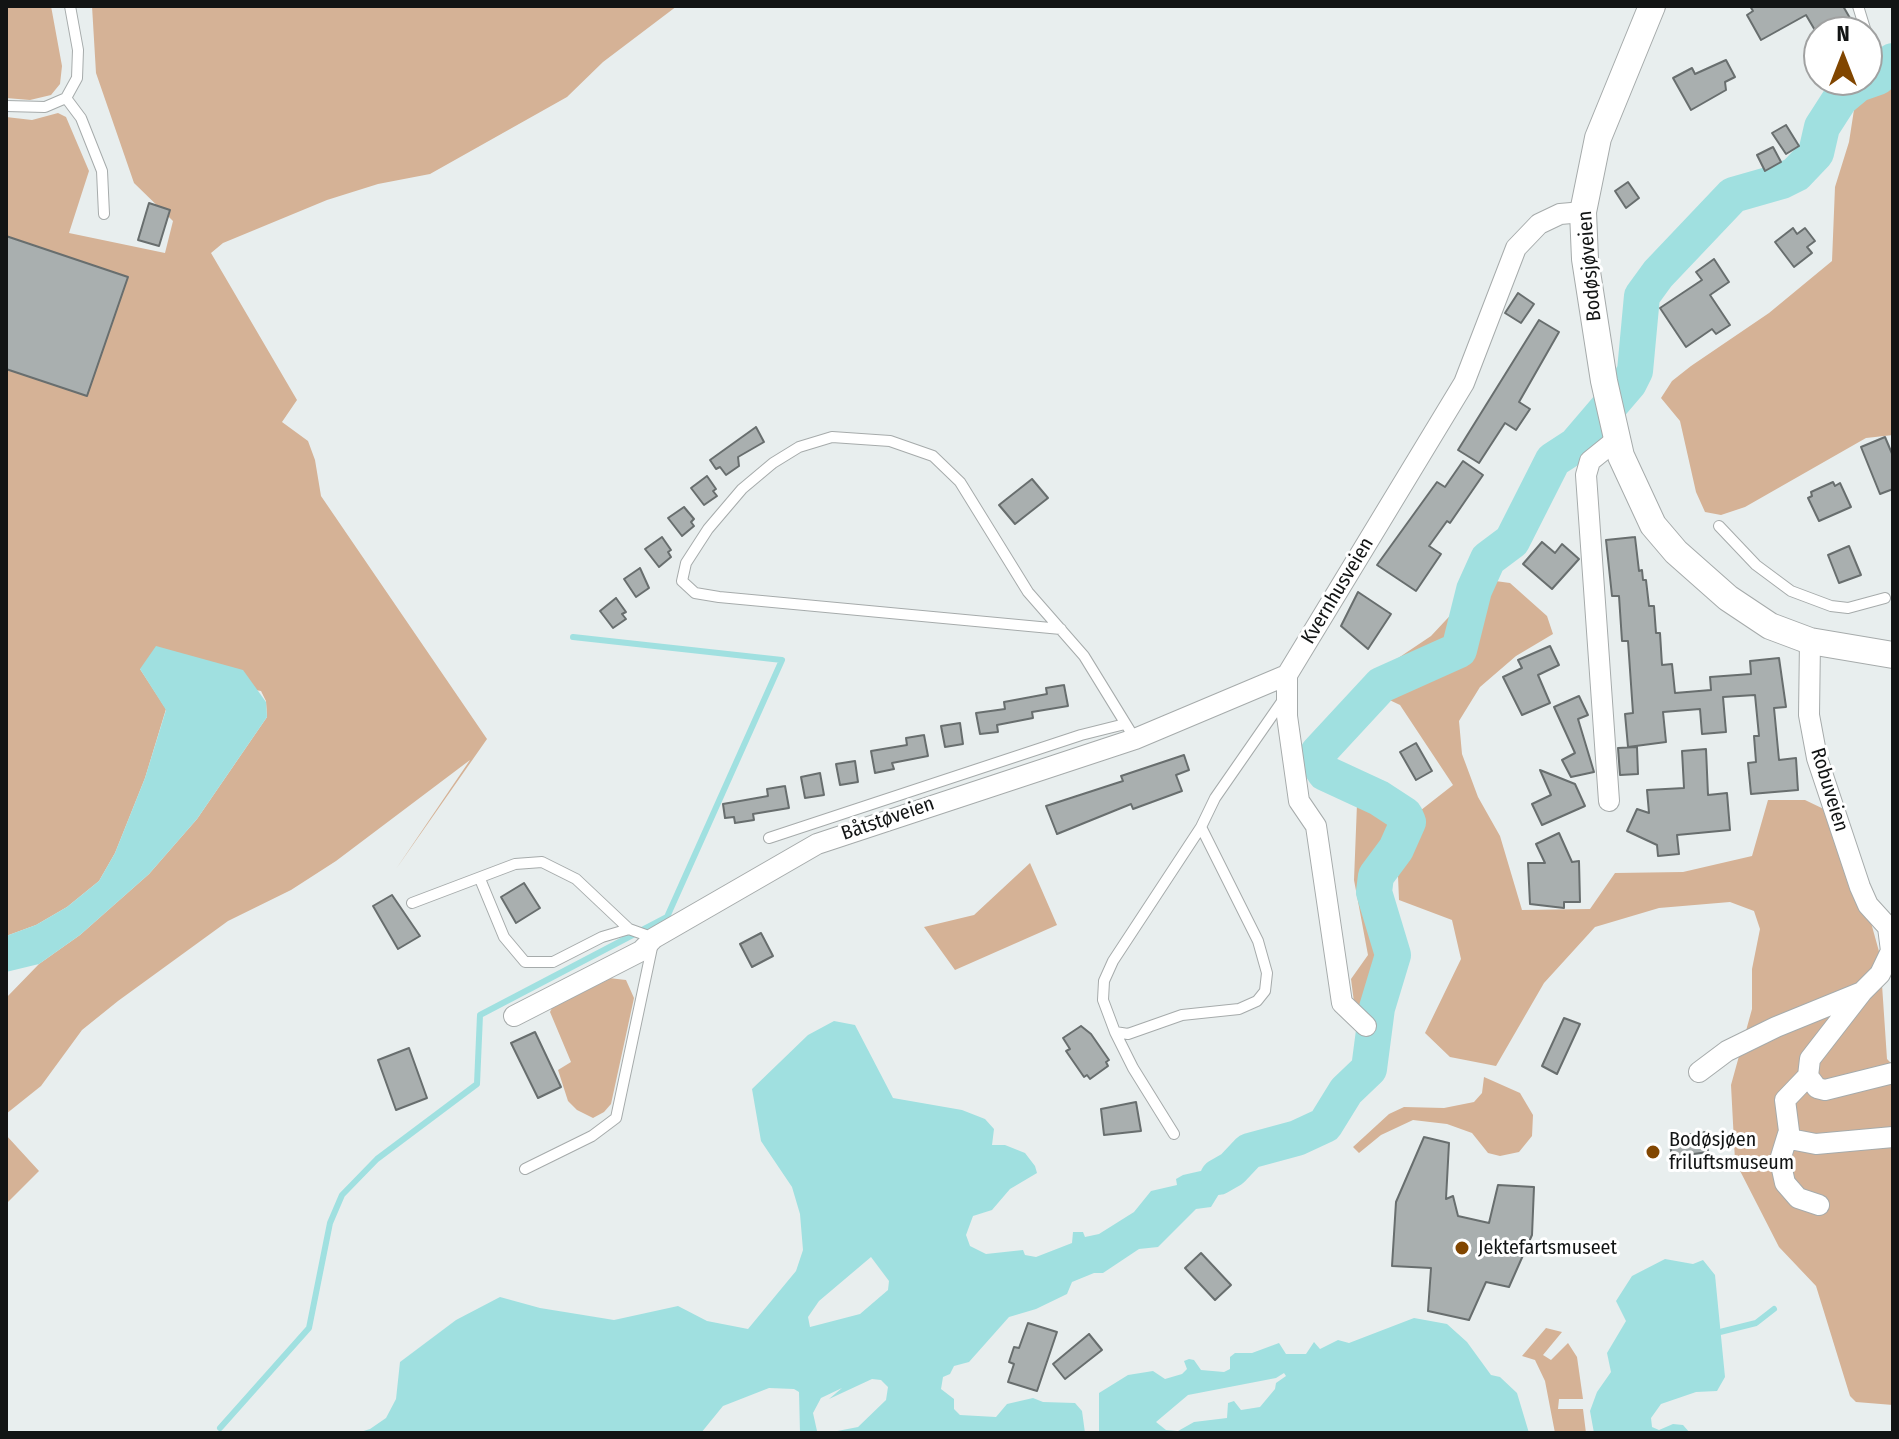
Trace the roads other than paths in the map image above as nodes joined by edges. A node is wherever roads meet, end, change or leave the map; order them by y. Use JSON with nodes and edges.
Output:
{"nodes":[{"id":1,"x":70,"y":6,"type":"edge"},
{"id":2,"x":1652,"y":6,"type":"edge"},
{"id":3,"x":66,"y":98,"type":"junction"},
{"id":4,"x":6,"y":106,"type":"edge"},
{"id":5,"x":1583,"y":212,"type":"junction"},
{"id":6,"x":104,"y":214,"type":"dead end"},
{"id":7,"x":1616,"y":440,"type":"junction"},
{"id":8,"x":1719,"y":526,"type":"dead end"},
{"id":9,"x":1885,"y":598,"type":"dead end"},
{"id":10,"x":1061,"y":629,"type":"junction"},
{"id":11,"x":1810,"y":641,"type":"junction"},
{"id":12,"x":1893,"y":655,"type":"edge"},
{"id":13,"x":1287,"y":684,"type":"junction"},
{"id":14,"x":1130,"y":731,"type":"junction"},
{"id":15,"x":1609,"y":801,"type":"dead end"},
{"id":16,"x":1201,"y":827,"type":"junction"},
{"id":17,"x":769,"y":838,"type":"dead end"},
{"id":18,"x":480,"y":879,"type":"junction"},
{"id":19,"x":412,"y":903,"type":"dead end"},
{"id":20,"x":629,"y":929,"type":"junction"},
{"id":21,"x":1891,"y":937,"type":"edge"},
{"id":22,"x":654,"y":938,"type":"junction"},
{"id":23,"x":1862,"y":992,"type":"junction"},
{"id":24,"x":514,"y":1016,"type":"dead end"},
{"id":25,"x":1366,"y":1026,"type":"dead end"},
{"id":26,"x":1115,"y":1032,"type":"junction"},
{"id":27,"x":1699,"y":1072,"type":"dead end"},
{"id":28,"x":1893,"y":1073,"type":"edge"},
{"id":29,"x":1808,"y":1076,"type":"junction"},
{"id":30,"x":1174,"y":1134,"type":"dead end"},
{"id":31,"x":1788,"y":1134,"type":"junction"},
{"id":32,"x":1893,"y":1137,"type":"edge"},
{"id":33,"x":525,"y":1169,"type":"dead end"},
{"id":34,"x":1819,"y":1205,"type":"dead end"}],
"edges":[{"from":1,"to":3,"type":"lane"},
{"from":2,"to":5,"type":"street","name":"Bodøsjøveien"},
{"from":3,"to":4,"type":"lane"},
{"from":3,"to":6,"type":"lane"},
{"from":5,"to":7,"type":"street","name":"Bodøsjøveien"},
{"from":5,"to":13,"type":"street","name":"Kvernhusveien"},
{"from":7,"to":11,"type":"street","name":"Bodøsjøveien"},
{"from":7,"to":15,"type":"street"},
{"from":8,"to":9,"type":"lane"},
{"from":10,"to":10,"type":"lane"},
{"from":10,"to":14,"type":"lane"},
{"from":11,"to":12,"type":"street","name":"Bodøsjøveien"},
{"from":11,"to":21,"type":"street","name":"Robuveien"},
{"from":13,"to":14,"type":"street","name":"Båtstøveien"},
{"from":13,"to":16,"type":"lane"},
{"from":13,"to":25,"type":"street"},
{"from":14,"to":17,"type":"lane"},
{"from":14,"to":22,"type":"street","name":"Båtstøveien"},
{"from":16,"to":26,"type":"lane"},
{"from":16,"to":26,"type":"lane"},
{"from":18,"to":19,"type":"lane"},
{"from":18,"to":20,"type":"lane"},
{"from":18,"to":20,"type":"lane"},
{"from":20,"to":22,"type":"lane"},
{"from":21,"to":23,"type":"street"},
{"from":22,"to":24,"type":"street","name":"Båtstøveien"},
{"from":22,"to":33,"type":"lane"},
{"from":23,"to":27,"type":"street"},
{"from":23,"to":29,"type":"street"},
{"from":26,"to":30,"type":"lane"},
{"from":28,"to":29,"type":"street"},
{"from":29,"to":31,"type":"street"},
{"from":31,"to":32,"type":"street"},
{"from":31,"to":34,"type":"street"}]}
